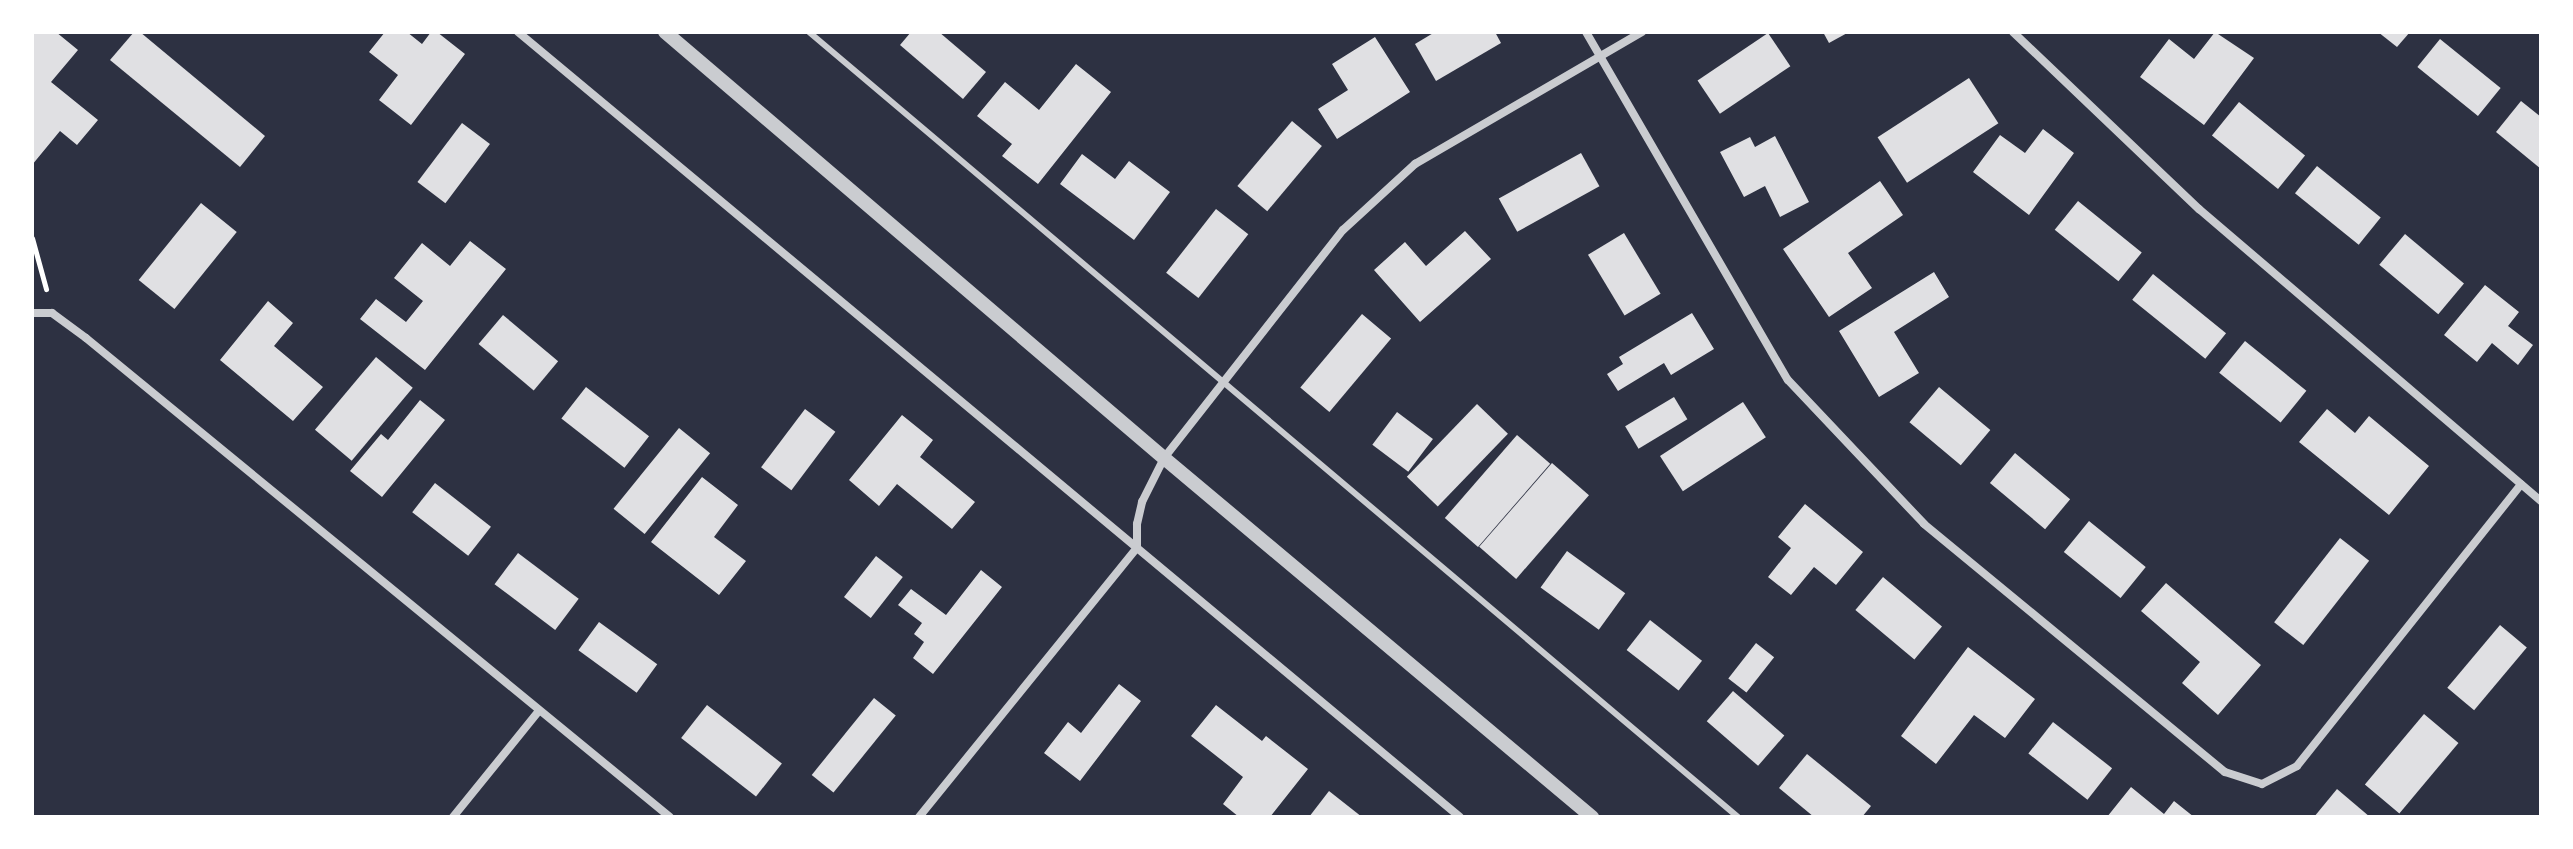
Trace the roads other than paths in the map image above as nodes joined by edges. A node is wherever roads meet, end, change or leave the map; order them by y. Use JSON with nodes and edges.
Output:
{"nodes":[{"id":1,"x":518,"y":32,"type":"edge"},
{"id":2,"x":665,"y":32,"type":"edge"},
{"id":3,"x":809,"y":32,"type":"edge"},
{"id":4,"x":1586,"y":32,"type":"edge"},
{"id":5,"x":1642,"y":32,"type":"edge"},
{"id":6,"x":2013,"y":32,"type":"edge"},
{"id":7,"x":1602,"y":57,"type":"junction"},
{"id":8,"x":32,"y":313,"type":"edge"},
{"id":9,"x":1222,"y":380,"type":"junction"},
{"id":10,"x":1164,"y":458,"type":"junction"},
{"id":11,"x":2521,"y":484,"type":"junction"},
{"id":12,"x":2541,"y":501,"type":"edge"},
{"id":13,"x":1137,"y":548,"type":"junction"},
{"id":14,"x":538,"y":712,"type":"junction"},
{"id":15,"x":453,"y":817,"type":"edge"},
{"id":16,"x":670,"y":817,"type":"edge"},
{"id":17,"x":919,"y":817,"type":"edge"},
{"id":18,"x":1460,"y":817,"type":"edge"},
{"id":19,"x":1592,"y":817,"type":"edge"},
{"id":20,"x":1738,"y":817,"type":"edge"}],
"edges":[{"from":1,"to":13,"type":"street"},
{"from":2,"to":10,"type":"street"},
{"from":3,"to":9,"type":"lane"},
{"from":4,"to":7,"type":"street"},
{"from":5,"to":7,"type":"street"},
{"from":6,"to":11,"type":"street"},
{"from":7,"to":9,"type":"street"},
{"from":7,"to":11,"type":"street"},
{"from":8,"to":14,"type":"street"},
{"from":9,"to":10,"type":"street"},
{"from":9,"to":20,"type":"lane"},
{"from":10,"to":13,"type":"street"},
{"from":10,"to":19,"type":"street"},
{"from":11,"to":12,"type":"street"},
{"from":13,"to":17,"type":"street"},
{"from":13,"to":18,"type":"street"},
{"from":14,"to":15,"type":"street"},
{"from":14,"to":16,"type":"street"}]}
